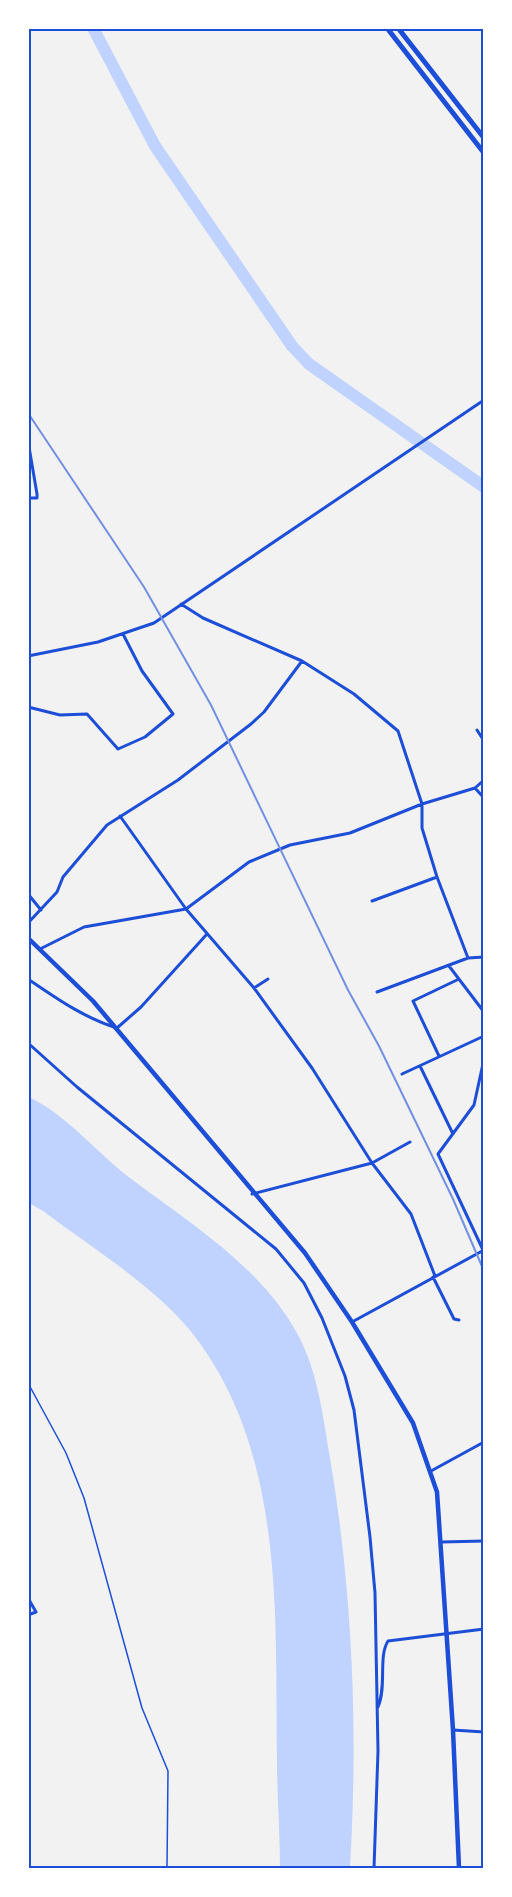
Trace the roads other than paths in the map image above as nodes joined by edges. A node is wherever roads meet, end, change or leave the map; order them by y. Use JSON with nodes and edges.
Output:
{"nodes":[{"id":1,"x":387,"y":28,"type":"edge"},
{"id":2,"x":398,"y":28,"type":"edge"},
{"id":3,"x":483,"y":138,"type":"edge"},
{"id":4,"x":483,"y":153,"type":"edge"},
{"id":5,"x":483,"y":400,"type":"edge"},
{"id":6,"x":28,"y":441,"type":"edge"},
{"id":7,"x":28,"y":498,"type":"edge"},
{"id":8,"x":181,"y":604,"type":"junction"},
{"id":9,"x":123,"y":634,"type":"junction"},
{"id":10,"x":28,"y":656,"type":"edge"},
{"id":11,"x":302,"y":661,"type":"junction"},
{"id":12,"x":28,"y":707,"type":"edge"},
{"id":13,"x":477,"y":730,"type":"dead end"},
{"id":14,"x":483,"y":741,"type":"edge"},
{"id":15,"x":483,"y":780,"type":"edge"},
{"id":16,"x":475,"y":788,"type":"junction"},
{"id":17,"x":483,"y":798,"type":"edge"},
{"id":18,"x":422,"y":804,"type":"junction"},
{"id":19,"x":120,"y":816,"type":"junction"},
{"id":20,"x":437,"y":877,"type":"junction"},
{"id":21,"x":28,"y":894,"type":"edge"},
{"id":22,"x":372,"y":901,"type":"dead end"},
{"id":23,"x":186,"y":909,"type":"junction"},
{"id":24,"x":41,"y":910,"type":"junction"},
{"id":25,"x":28,"y":923,"type":"edge"},
{"id":26,"x":207,"y":934,"type":"junction"},
{"id":27,"x":28,"y":938,"type":"edge"},
{"id":28,"x":40,"y":949,"type":"junction"},
{"id":29,"x":483,"y":957,"type":"edge"},
{"id":30,"x":468,"y":958,"type":"junction"},
{"id":31,"x":449,"y":966,"type":"junction"},
{"id":32,"x":28,"y":979,"type":"edge"},
{"id":33,"x":268,"y":979,"type":"dead end"},
{"id":34,"x":459,"y":979,"type":"junction"},
{"id":35,"x":254,"y":987,"type":"junction"},
{"id":36,"x":377,"y":992,"type":"dead end"},
{"id":37,"x":483,"y":1012,"type":"edge"},
{"id":38,"x":117,"y":1028,"type":"junction"},
{"id":39,"x":483,"y":1036,"type":"edge"},
{"id":40,"x":28,"y":1043,"type":"edge"},
{"id":41,"x":439,"y":1056,"type":"junction"},
{"id":42,"x":483,"y":1059,"type":"edge"},
{"id":43,"x":420,"y":1066,"type":"junction"},
{"id":44,"x":402,"y":1074,"type":"dead end"},
{"id":45,"x":453,"y":1134,"type":"junction"},
{"id":46,"x":410,"y":1142,"type":"dead end"},
{"id":47,"x":372,"y":1163,"type":"junction"},
{"id":48,"x":252,"y":1194,"type":"junction"},
{"id":49,"x":483,"y":1250,"type":"edge"},
{"id":50,"x":434,"y":1277,"type":"junction"},
{"id":51,"x":459,"y":1320,"type":"dead end"},
{"id":52,"x":352,"y":1322,"type":"junction"},
{"id":53,"x":483,"y":1442,"type":"edge"},
{"id":54,"x":431,"y":1471,"type":"junction"},
{"id":55,"x":483,"y":1541,"type":"edge"},
{"id":56,"x":441,"y":1542,"type":"junction"},
{"id":57,"x":28,"y":1598,"type":"edge"},
{"id":58,"x":28,"y":1616,"type":"edge"},
{"id":59,"x":483,"y":1629,"type":"edge"},
{"id":60,"x":447,"y":1635,"type":"junction"},
{"id":61,"x":377,"y":1709,"type":"junction"},
{"id":62,"x":453,"y":1730,"type":"junction"},
{"id":63,"x":483,"y":1732,"type":"edge"},
{"id":64,"x":374,"y":1869,"type":"edge"},
{"id":65,"x":459,"y":1869,"type":"edge"}],
"edges":[{"from":1,"to":4,"type":"highway"},
{"from":2,"to":3,"type":"highway"},
{"from":5,"to":8,"type":"street"},
{"from":6,"to":7,"type":"street"},
{"from":8,"to":9,"type":"street"},
{"from":8,"to":11,"type":"street"},
{"from":9,"to":10,"type":"street"},
{"from":9,"to":12,"type":"street"},
{"from":11,"to":18,"type":"street"},
{"from":11,"to":19,"type":"street"},
{"from":13,"to":14,"type":"street"},
{"from":15,"to":16,"type":"street"},
{"from":16,"to":17,"type":"street"},
{"from":16,"to":18,"type":"street"},
{"from":18,"to":20,"type":"street"},
{"from":18,"to":23,"type":"street"},
{"from":19,"to":23,"type":"street"},
{"from":19,"to":24,"type":"street"},
{"from":20,"to":22,"type":"street"},
{"from":20,"to":30,"type":"street"},
{"from":21,"to":24,"type":"street"},
{"from":23,"to":26,"type":"street"},
{"from":23,"to":28,"type":"street"},
{"from":24,"to":25,"type":"street"},
{"from":26,"to":35,"type":"street"},
{"from":26,"to":38,"type":"street"},
{"from":27,"to":28,"type":"main road"},
{"from":28,"to":38,"type":"main road"},
{"from":29,"to":30,"type":"street"},
{"from":30,"to":31,"type":"street"},
{"from":31,"to":34,"type":"street"},
{"from":31,"to":36,"type":"street"},
{"from":32,"to":38,"type":"street"},
{"from":33,"to":35,"type":"street"},
{"from":34,"to":37,"type":"street"},
{"from":34,"to":41,"type":"street"},
{"from":35,"to":47,"type":"street"},
{"from":38,"to":48,"type":"main road"},
{"from":39,"to":41,"type":"street"},
{"from":40,"to":61,"type":"street"},
{"from":41,"to":43,"type":"street"},
{"from":42,"to":45,"type":"street"},
{"from":43,"to":44,"type":"street"},
{"from":43,"to":45,"type":"street"},
{"from":45,"to":49,"type":"street"},
{"from":46,"to":47,"type":"street"},
{"from":47,"to":48,"type":"street"},
{"from":47,"to":50,"type":"street"},
{"from":48,"to":52,"type":"main road"},
{"from":49,"to":50,"type":"street"},
{"from":50,"to":51,"type":"street"},
{"from":50,"to":52,"type":"street"},
{"from":52,"to":54,"type":"main road"},
{"from":53,"to":54,"type":"street"},
{"from":54,"to":56,"type":"main road"},
{"from":55,"to":56,"type":"street"},
{"from":56,"to":60,"type":"main road"},
{"from":57,"to":58,"type":"street"},
{"from":59,"to":60,"type":"street"},
{"from":60,"to":61,"type":"street"},
{"from":60,"to":62,"type":"main road"},
{"from":61,"to":64,"type":"street"},
{"from":62,"to":63,"type":"street"},
{"from":62,"to":65,"type":"main road"}]}
